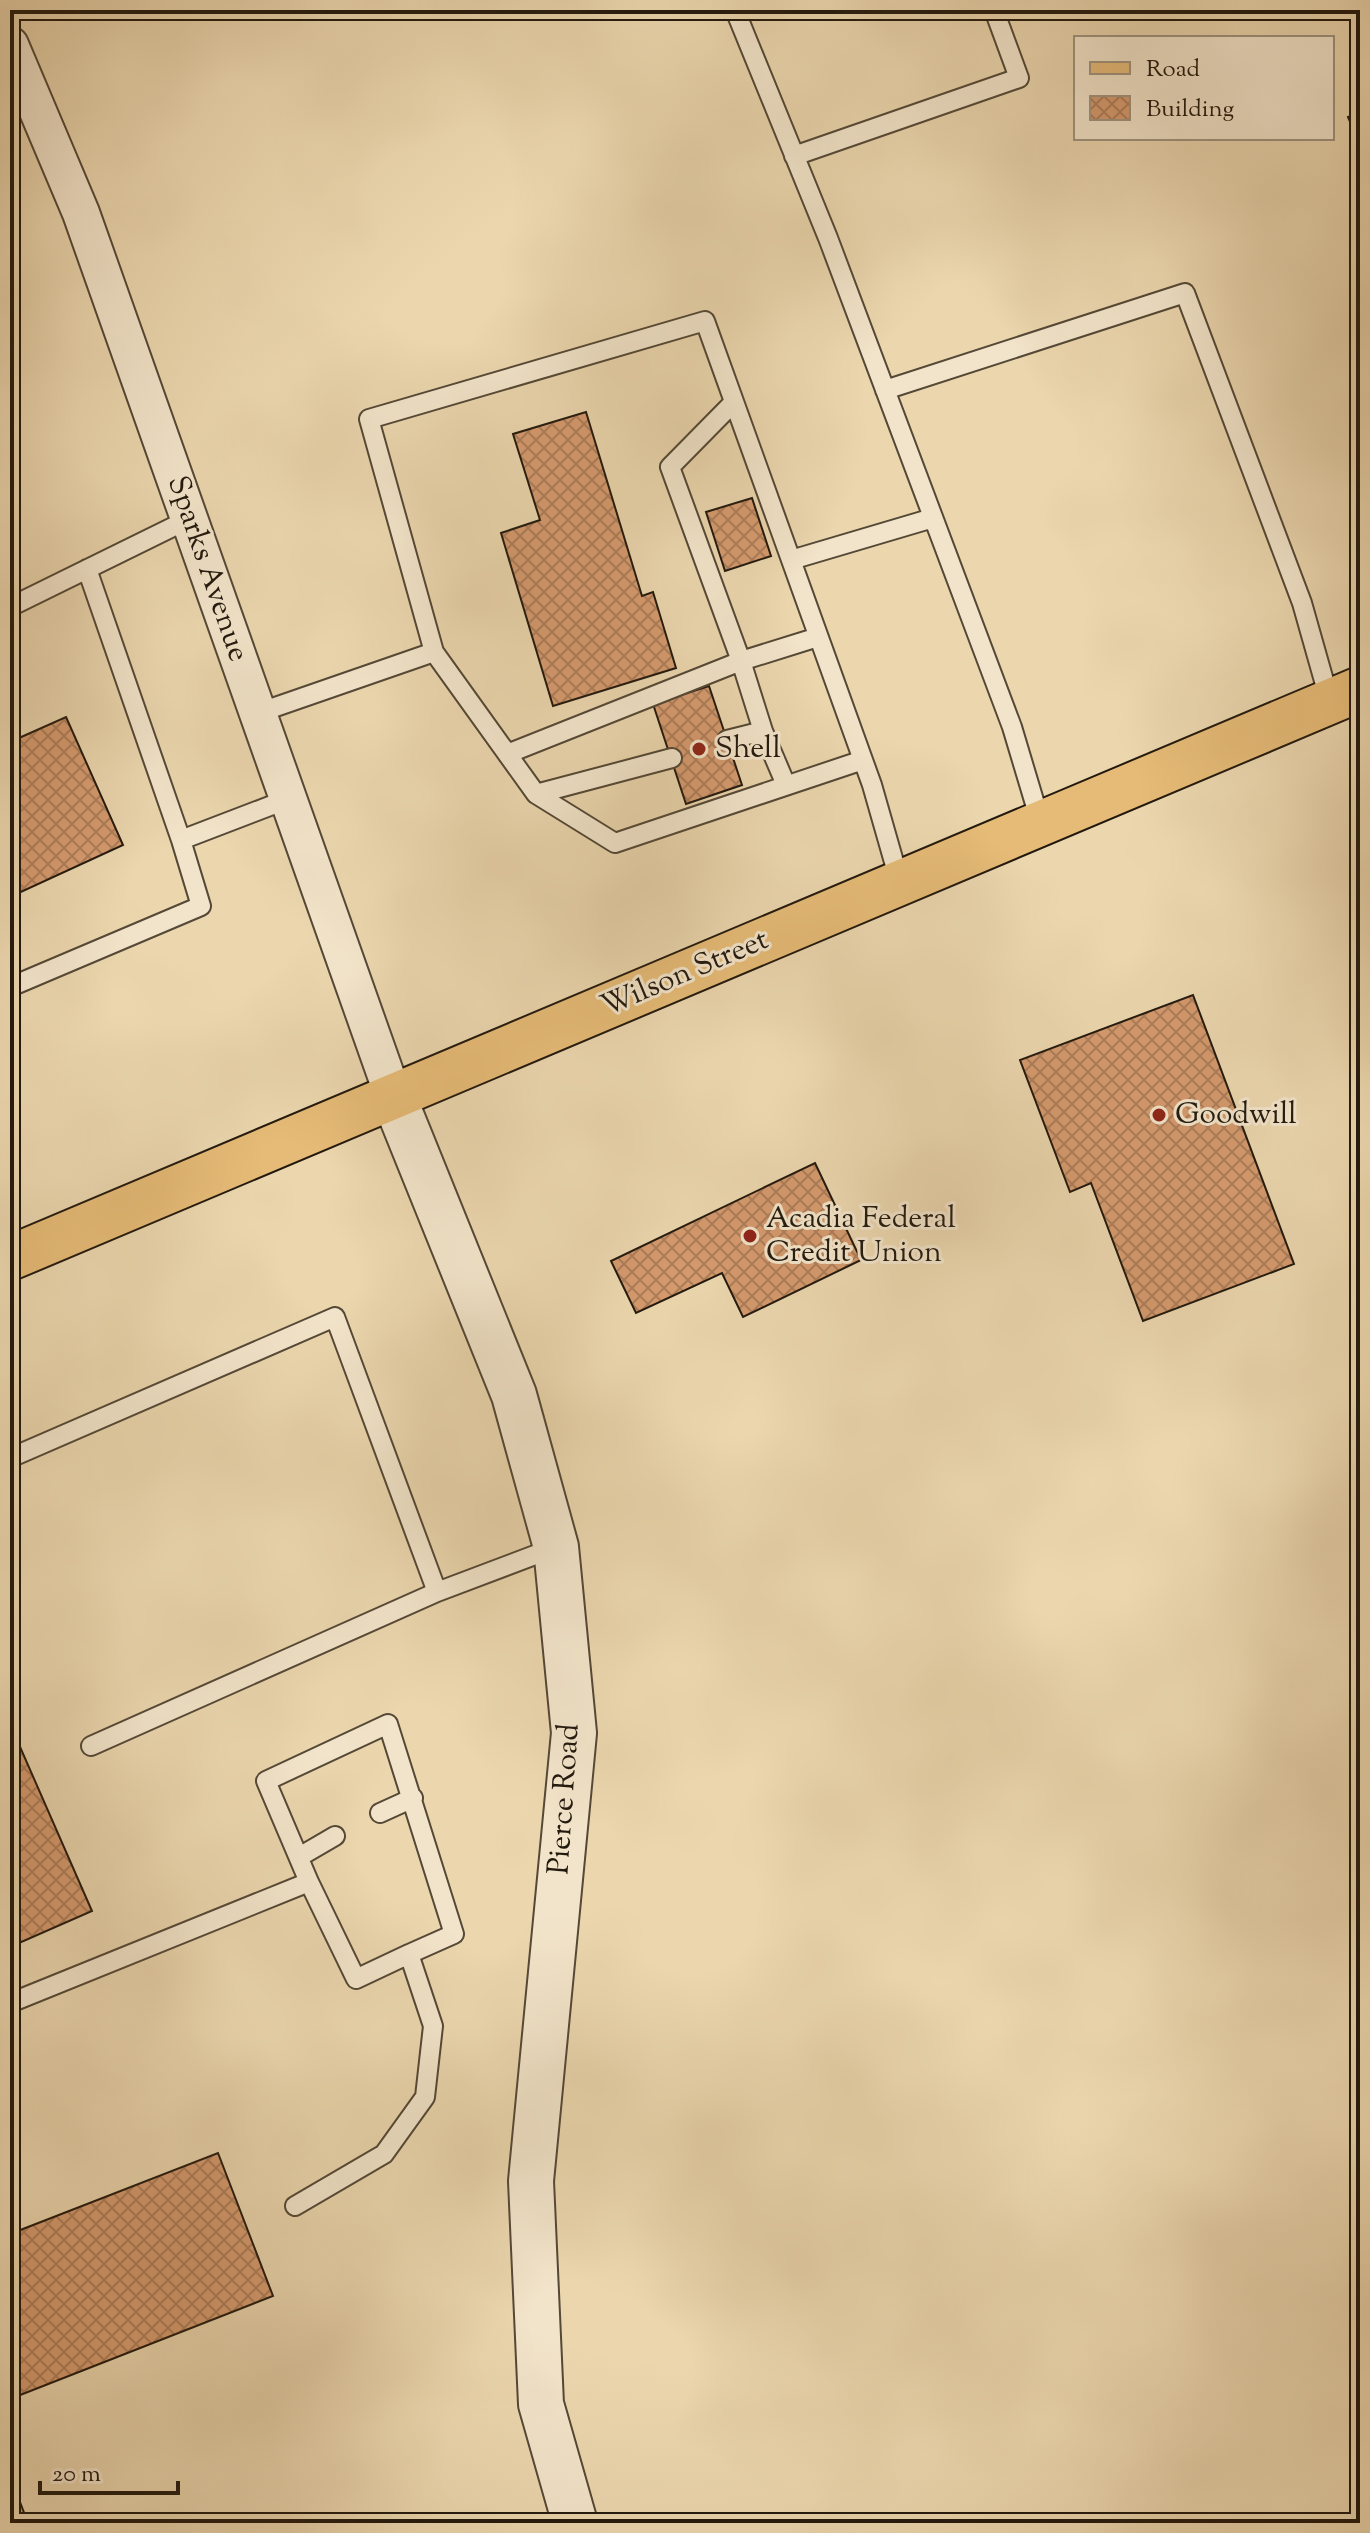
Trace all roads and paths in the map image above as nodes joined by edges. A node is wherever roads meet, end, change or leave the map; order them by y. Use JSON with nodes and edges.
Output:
{"nodes":[{"id":1,"x":735,"y":10,"type":"edge"},
{"id":2,"x":994,"y":10,"type":"edge"},
{"id":3,"x":10,"y":45,"type":"edge"},
{"id":4,"x":794,"y":156,"type":"junction"},
{"id":5,"x":885,"y":390,"type":"junction"},
{"id":6,"x":734,"y":402,"type":"junction"},
{"id":7,"x":933,"y":518,"type":"junction"},
{"id":8,"x":189,"y":519,"type":"junction"},
{"id":9,"x":791,"y":560,"type":"junction"},
{"id":10,"x":87,"y":569,"type":"junction"},
{"id":11,"x":10,"y":607,"type":"edge"},
{"id":12,"x":818,"y":637,"type":"junction"},
{"id":13,"x":434,"y":652,"type":"junction"},
{"id":14,"x":741,"y":661,"type":"junction"},
{"id":15,"x":1345,"y":695,"type":"edge"},
{"id":16,"x":258,"y":713,"type":"junction"},
{"id":17,"x":763,"y":731,"type":"junction"},
{"id":18,"x":727,"y":740,"type":"dead end"},
{"id":19,"x":507,"y":754,"type":"junction"},
{"id":20,"x":672,"y":758,"type":"dead end"},
{"id":21,"x":863,"y":760,"type":"junction"},
{"id":22,"x":786,"y":785,"type":"junction"},
{"id":23,"x":536,"y":794,"type":"junction"},
{"id":24,"x":288,"y":799,"type":"junction"},
{"id":25,"x":1041,"y":824,"type":"junction"},
{"id":26,"x":181,"y":840,"type":"junction"},
{"id":27,"x":900,"y":883,"type":"junction"},
{"id":28,"x":10,"y":987,"type":"edge"},
{"id":29,"x":394,"y":1098,"type":"junction"},
{"id":30,"x":10,"y":1258,"type":"edge"},
{"id":31,"x":10,"y":1458,"type":"edge"},
{"id":32,"x":556,"y":1547,"type":"junction"},
{"id":33,"x":437,"y":1592,"type":"junction"},
{"id":34,"x":91,"y":1746,"type":"dead end"},
{"id":35,"x":413,"y":1798,"type":"junction"},
{"id":36,"x":380,"y":1813,"type":"dead end"},
{"id":37,"x":335,"y":1836,"type":"dead end"},
{"id":38,"x":299,"y":1857,"type":"junction"},
{"id":39,"x":309,"y":1882,"type":"junction"},
{"id":40,"x":409,"y":1954,"type":"junction"},
{"id":41,"x":10,"y":2003,"type":"edge"},
{"id":42,"x":295,"y":2206,"type":"dead end"},
{"id":43,"x":575,"y":2523,"type":"edge"}],
"edges":[{"from":1,"to":4,"type":"lane"},
{"from":2,"to":4,"type":"lane"},
{"from":3,"to":8,"type":"street","name":"Sparks Avenue"},
{"from":4,"to":5,"type":"lane"},
{"from":5,"to":7,"type":"lane"},
{"from":5,"to":15,"type":"lane"},
{"from":6,"to":9,"type":"lane"},
{"from":6,"to":13,"type":"lane"},
{"from":6,"to":14,"type":"lane"},
{"from":7,"to":9,"type":"lane"},
{"from":7,"to":25,"type":"lane"},
{"from":8,"to":10,"type":"lane"},
{"from":8,"to":16,"type":"street","name":"Sparks Avenue"},
{"from":9,"to":12,"type":"lane"},
{"from":10,"to":11,"type":"lane"},
{"from":10,"to":26,"type":"lane"},
{"from":12,"to":14,"type":"lane"},
{"from":12,"to":21,"type":"lane"},
{"from":13,"to":16,"type":"lane"},
{"from":13,"to":19,"type":"lane"},
{"from":14,"to":17,"type":"lane"},
{"from":14,"to":19,"type":"lane"},
{"from":15,"to":25,"type":"main road","name":"Wilson Street"},
{"from":16,"to":24,"type":"street","name":"Sparks Avenue"},
{"from":17,"to":18,"type":"lane"},
{"from":17,"to":22,"type":"lane"},
{"from":19,"to":23,"type":"lane"},
{"from":20,"to":23,"type":"lane"},
{"from":21,"to":22,"type":"lane"},
{"from":21,"to":27,"type":"lane"},
{"from":22,"to":23,"type":"lane"},
{"from":24,"to":26,"type":"lane"},
{"from":24,"to":29,"type":"street","name":"Sparks Avenue"},
{"from":25,"to":27,"type":"main road","name":"Wilson Street"},
{"from":26,"to":28,"type":"lane"},
{"from":27,"to":29,"type":"main road","name":"Wilson Street"},
{"from":29,"to":30,"type":"main road","name":"Wilson Street"},
{"from":29,"to":32,"type":"street","name":"Pierce Road"},
{"from":31,"to":33,"type":"lane"},
{"from":32,"to":33,"type":"lane"},
{"from":32,"to":43,"type":"street","name":"Pierce Road"},
{"from":33,"to":34,"type":"lane"},
{"from":35,"to":36,"type":"lane"},
{"from":35,"to":38,"type":"lane"},
{"from":35,"to":40,"type":"lane"},
{"from":37,"to":38,"type":"lane"},
{"from":38,"to":39,"type":"lane"},
{"from":39,"to":40,"type":"lane"},
{"from":39,"to":41,"type":"lane"},
{"from":40,"to":42,"type":"lane"}]}
